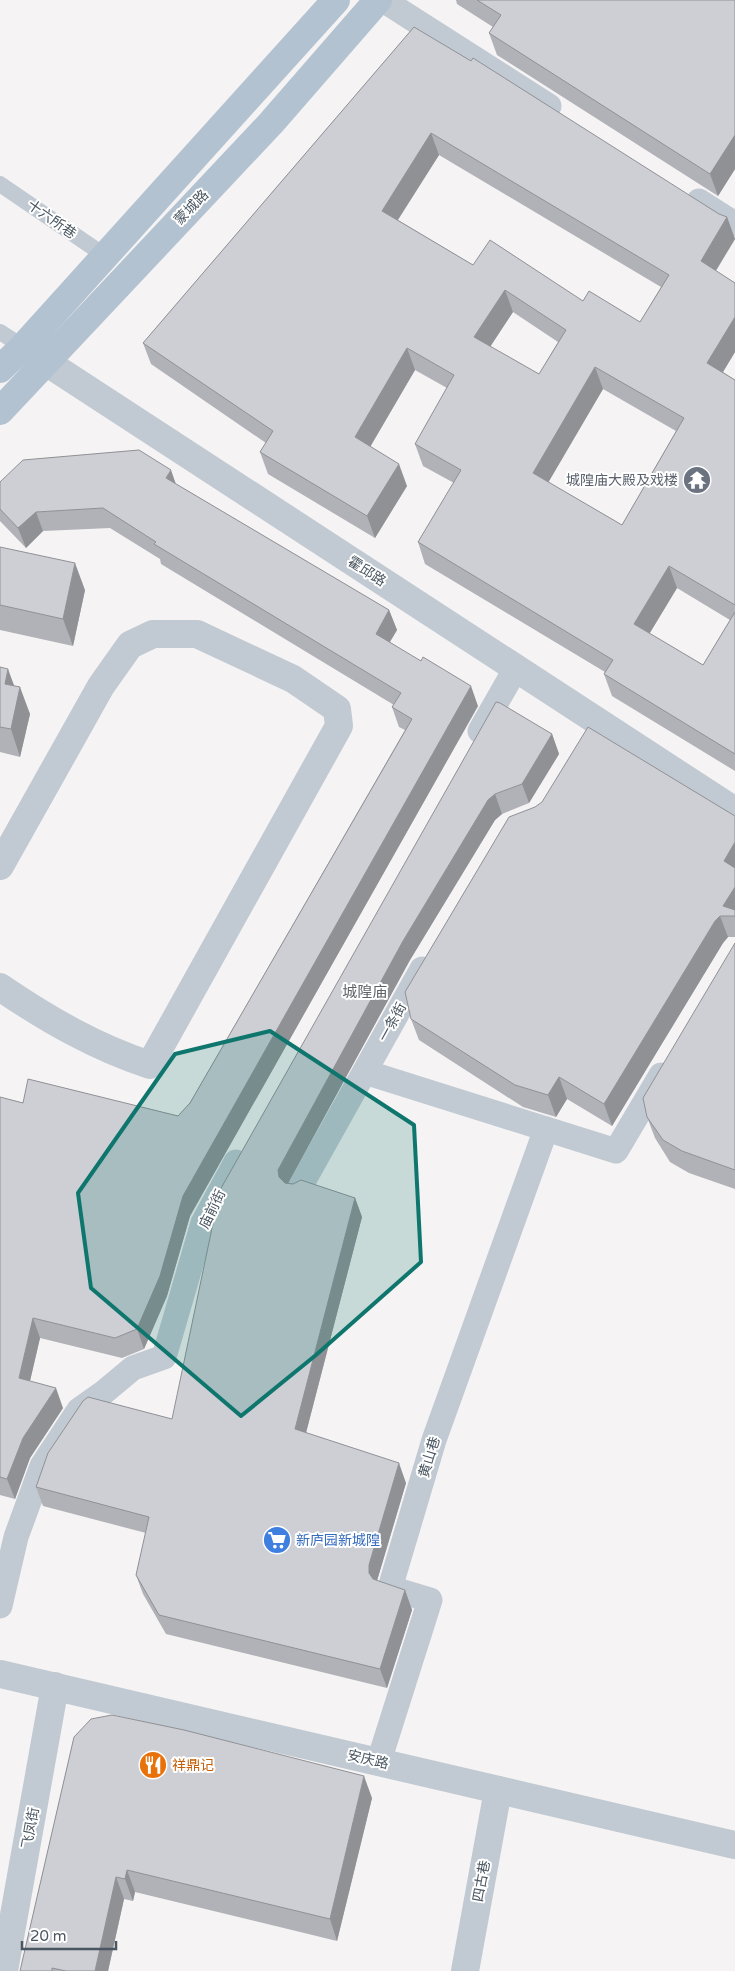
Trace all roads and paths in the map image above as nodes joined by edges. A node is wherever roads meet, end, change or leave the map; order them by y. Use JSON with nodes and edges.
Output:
{"nodes":[{"id":1,"x":336,"y":0,"type":"edge"},
{"id":2,"x":378,"y":0,"type":"edge"},
{"id":3,"x":383,"y":0,"type":"edge"},
{"id":4,"x":566,"y":117,"type":"edge"},
{"id":5,"x":0,"y":184,"type":"edge"},
{"id":6,"x":683,"y":191,"type":"edge"},
{"id":7,"x":735,"y":224,"type":"edge"},
{"id":8,"x":104,"y":255,"type":"junction"},
{"id":9,"x":0,"y":332,"type":"edge"},
{"id":10,"x":33,"y":355,"type":"junction"},
{"id":11,"x":0,"y":369,"type":"edge"},
{"id":12,"x":0,"y":411,"type":"edge"},
{"id":13,"x":516,"y":668,"type":"junction"},
{"id":14,"x":597,"y":720,"type":"junction"},
{"id":15,"x":582,"y":744,"type":"edge"},
{"id":16,"x":467,"y":754,"type":"edge"},
{"id":17,"x":735,"y":811,"type":"edge"},
{"id":18,"x":0,"y":866,"type":"edge"},
{"id":19,"x":433,"y":950,"type":"edge"},
{"id":20,"x":0,"y":987,"type":"edge"},
{"id":21,"x":671,"y":1059,"type":"edge"},
{"id":22,"x":365,"y":1072,"type":"junction"},
{"id":23,"x":546,"y":1129,"type":"junction"},
{"id":24,"x":248,"y":1142,"type":"edge"},
{"id":25,"x":300,"y":1189,"type":"edge"},
{"id":26,"x":0,"y":1606,"type":"edge"},
{"id":27,"x":0,"y":1674,"type":"edge"},
{"id":28,"x":55,"y":1686,"type":"junction"},
{"id":29,"x":379,"y":1761,"type":"junction"},
{"id":30,"x":498,"y":1790,"type":"junction"},
{"id":31,"x":735,"y":1845,"type":"edge"},
{"id":32,"x":4,"y":1971,"type":"edge"},
{"id":33,"x":465,"y":1971,"type":"edge"}],
"edges":[{"from":1,"to":8,"type":"main road","name":"蒙城路"},
{"from":2,"to":10,"type":"main road","name":"蒙城路"},
{"from":3,"to":4,"type":"street"},
{"from":5,"to":8,"type":"lane","name":"十六所巷"},
{"from":6,"to":7,"type":"street"},
{"from":8,"to":10,"type":"main road","name":"蒙城路"},
{"from":9,"to":10,"type":"lane","name":"霍邱路"},
{"from":10,"to":11,"type":"main road","name":"蒙城路"},
{"from":10,"to":12,"type":"main road","name":"蒙城路"},
{"from":10,"to":13,"type":"street","name":"霍邱路"},
{"from":13,"to":14,"type":"street","name":"霍邱路"},
{"from":13,"to":16,"type":"street"},
{"from":14,"to":15,"type":"street"},
{"from":14,"to":17,"type":"street","name":"霍邱路"},
{"from":18,"to":20,"type":"street"},
{"from":19,"to":22,"type":"street","name":"一条街"},
{"from":21,"to":23,"type":"street"},
{"from":22,"to":23,"type":"street"},
{"from":22,"to":25,"type":"street","name":"一条街"},
{"from":23,"to":29,"type":"street","name":"黄山巷"},
{"from":24,"to":26,"type":"street","name":"庙前街"},
{"from":27,"to":28,"type":"street","name":"安庆路"},
{"from":28,"to":29,"type":"street","name":"安庆路"},
{"from":28,"to":32,"type":"street","name":"飞凤街"},
{"from":29,"to":30,"type":"street","name":"安庆路"},
{"from":30,"to":31,"type":"street","name":"安庆路"},
{"from":30,"to":33,"type":"street","name":"四古巷"}]}
